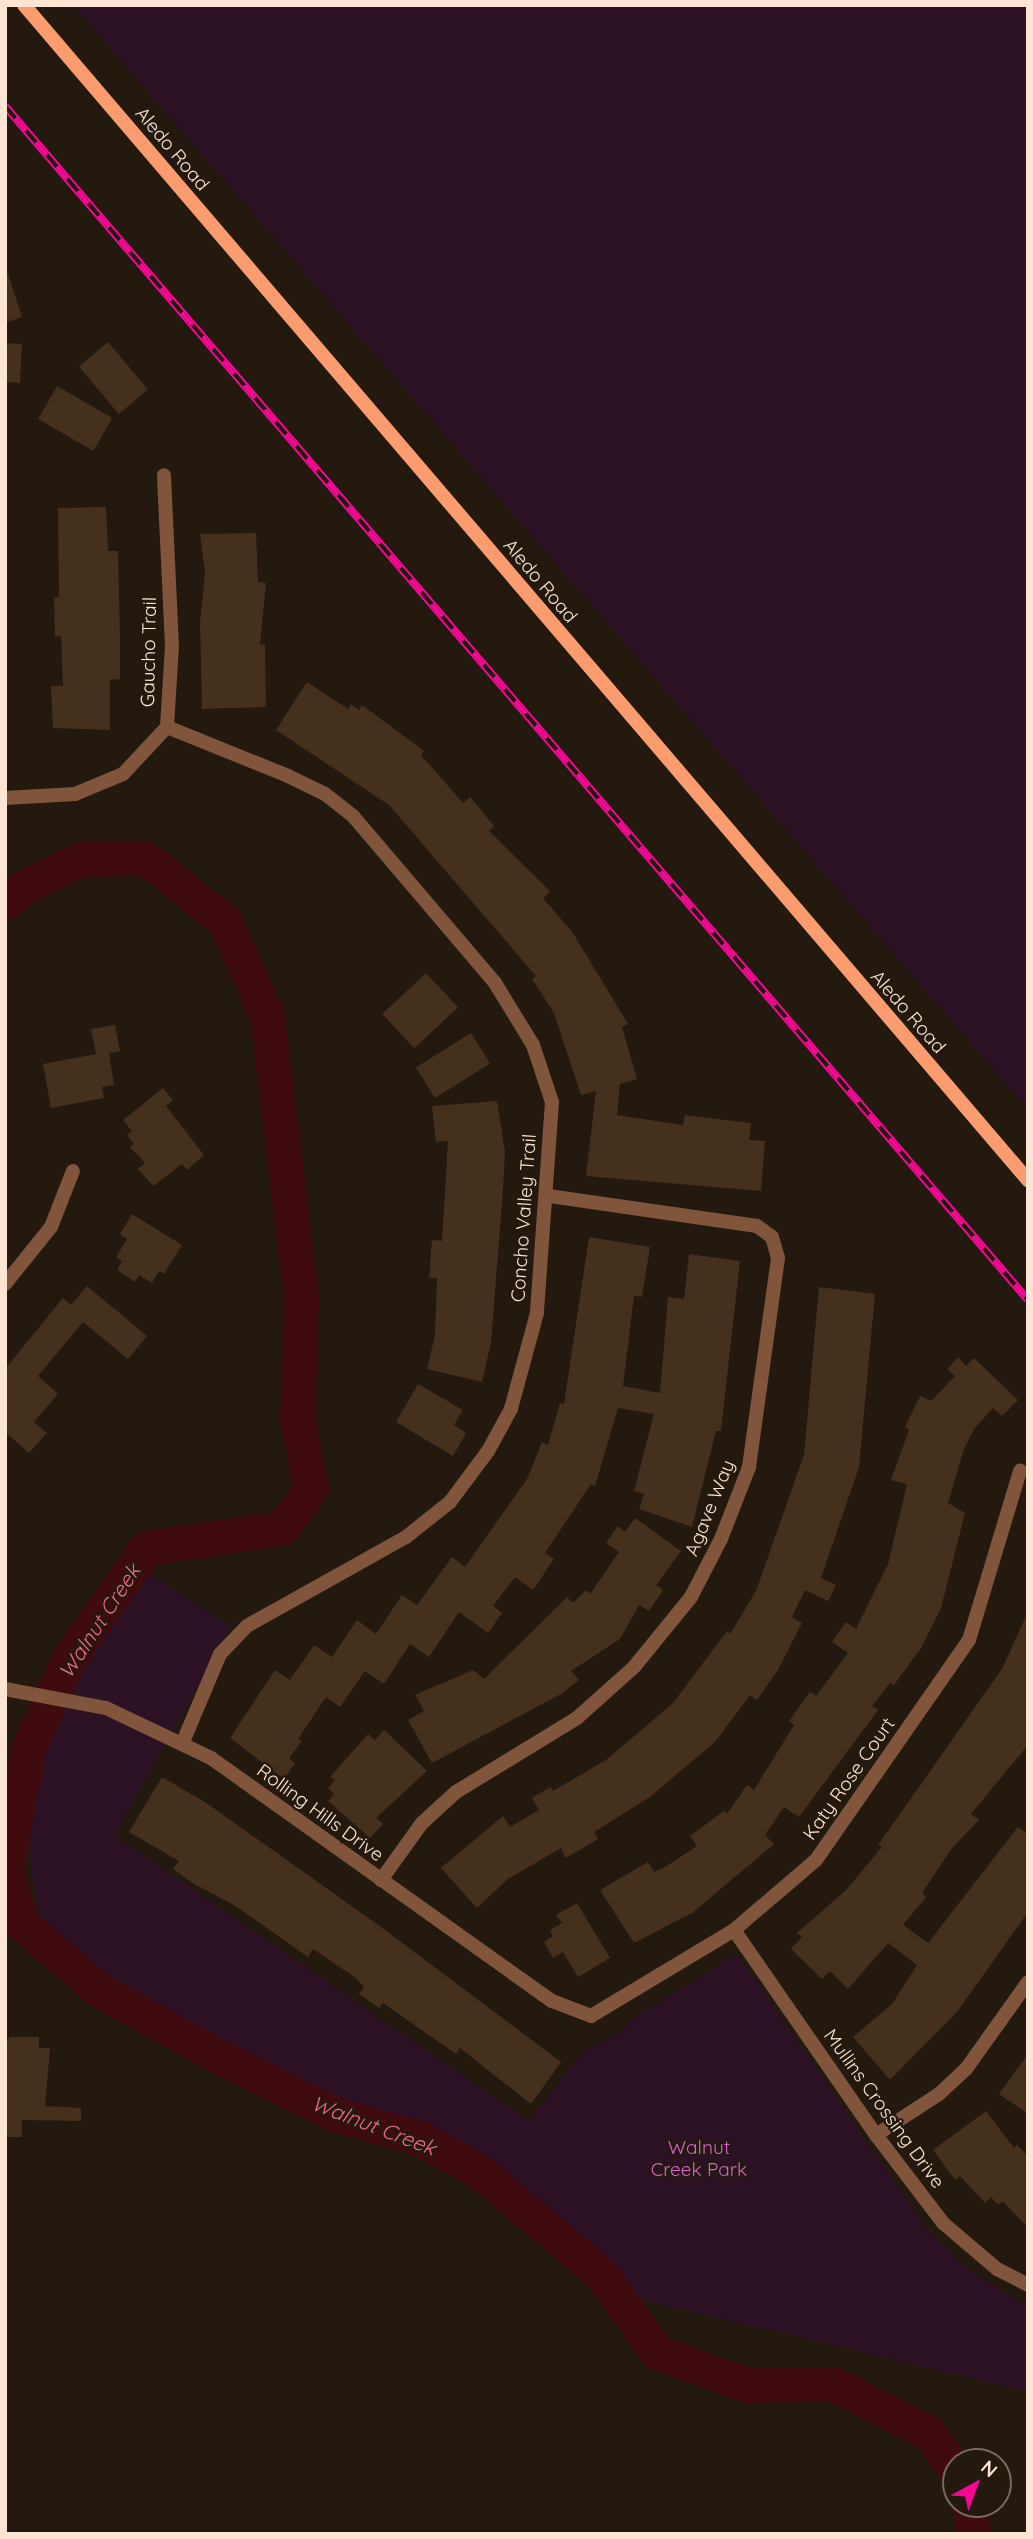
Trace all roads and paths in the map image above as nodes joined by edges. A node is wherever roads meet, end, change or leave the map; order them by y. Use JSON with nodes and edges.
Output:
{"nodes":[{"id":1,"x":24,"y":5,"type":"edge"},
{"id":2,"x":164,"y":475,"type":"dead end"},
{"id":3,"x":167,"y":727,"type":"junction"},
{"id":4,"x":5,"y":798,"type":"edge"},
{"id":5,"x":72,"y":1171,"type":"dead end"},
{"id":6,"x":1028,"y":1180,"type":"edge"},
{"id":7,"x":548,"y":1196,"type":"junction"},
{"id":8,"x":5,"y":1284,"type":"edge"},
{"id":9,"x":1020,"y":1471,"type":"dead end"},
{"id":10,"x":5,"y":1689,"type":"edge"},
{"id":11,"x":183,"y":1742,"type":"junction"},
{"id":12,"x":381,"y":1880,"type":"junction"},
{"id":13,"x":734,"y":1930,"type":"junction"},
{"id":14,"x":1028,"y":1982,"type":"edge"},
{"id":15,"x":591,"y":2016,"type":"joint"},
{"id":16,"x":876,"y":2135,"type":"junction"},
{"id":17,"x":1028,"y":2285,"type":"edge"}],
"edges":[{"from":1,"to":6,"type":"street","name":"Aledo Road"},
{"from":2,"to":3,"type":"street","name":"Gaucho Trail"},
{"from":3,"to":4,"type":"street","name":"Gaucho Trail"},
{"from":3,"to":7,"type":"street","name":"Concho Valley Trail"},
{"from":5,"to":8,"type":"street"},
{"from":7,"to":11,"type":"street","name":"Concho Valley Trail"},
{"from":7,"to":12,"type":"street","name":"Agave Way"},
{"from":9,"to":13,"type":"street","name":"Katy Rose Court"},
{"from":10,"to":11,"type":"street","name":"Rolling Hills Drive"},
{"from":11,"to":12,"type":"street","name":"Rolling Hills Drive"},
{"from":12,"to":15,"type":"street","name":"Rolling Hills Drive"},
{"from":13,"to":15,"type":"street","name":"Katy Rose Court"},
{"from":13,"to":16,"type":"street","name":"Mullins Crossing Drive"},
{"from":14,"to":16,"type":"street"},
{"from":16,"to":17,"type":"street","name":"Mullins Crossing Drive"}]}
